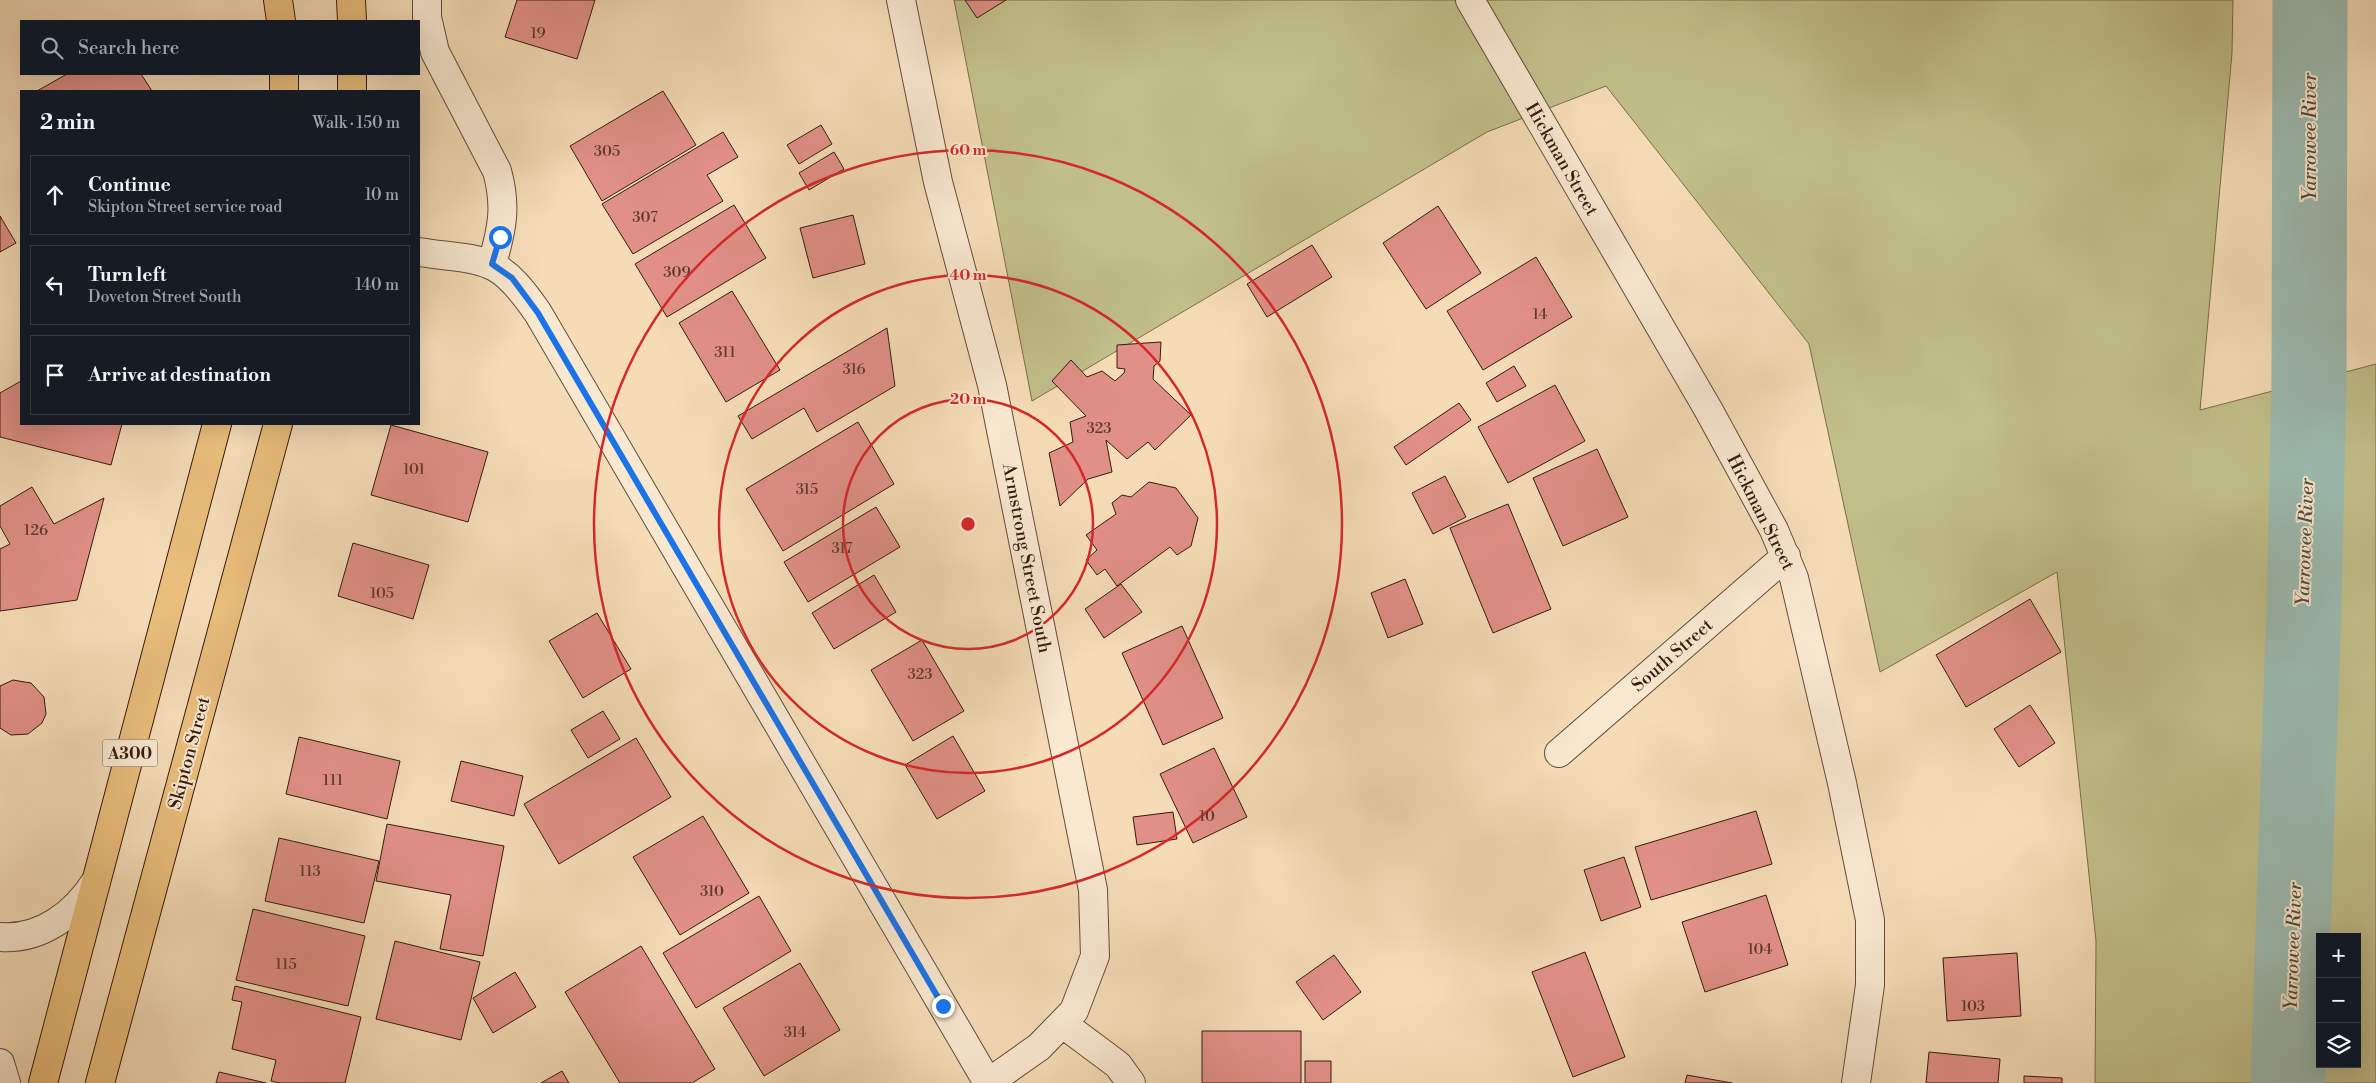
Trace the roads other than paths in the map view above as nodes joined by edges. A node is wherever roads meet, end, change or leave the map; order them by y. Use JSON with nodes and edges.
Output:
{"nodes":[{"id":1,"x":278,"y":0,"type":"edge"},
{"id":2,"x":351,"y":0,"type":"edge"},
{"id":3,"x":427,"y":0,"type":"edge"},
{"id":4,"x":901,"y":0,"type":"edge"},
{"id":5,"x":1470,"y":0,"type":"edge"},
{"id":6,"x":281,"y":20,"type":"edge"},
{"id":7,"x":352,"y":20,"type":"edge"},
{"id":8,"x":284,"y":75,"type":"edge"},
{"id":9,"x":352,"y":75,"type":"edge"},
{"id":10,"x":284,"y":90,"type":"edge"},
{"id":11,"x":352,"y":90,"type":"edge"},
{"id":12,"x":420,"y":252,"type":"edge"},
{"id":13,"x":492,"y":264,"type":"junction"},
{"id":14,"x":217,"y":425,"type":"edge"},
{"id":15,"x":278,"y":425,"type":"edge"},
{"id":16,"x":1786,"y":556,"type":"junction"},
{"id":17,"x":1559,"y":753,"type":"dead end"},
{"id":18,"x":96,"y":881,"type":"junction"},
{"id":19,"x":0,"y":937,"type":"edge"},
{"id":20,"x":1063,"y":1024,"type":"junction"},
{"id":21,"x":0,"y":1063,"type":"edge"},
{"id":22,"x":6,"y":1083,"type":"edge"},
{"id":23,"x":43,"y":1083,"type":"edge"},
{"id":24,"x":100,"y":1083,"type":"edge"},
{"id":25,"x":988,"y":1083,"type":"edge"},
{"id":26,"x":1131,"y":1083,"type":"edge"},
{"id":27,"x":1856,"y":1083,"type":"edge"}],
"edges":[{"from":1,"to":6,"type":"highway"},
{"from":2,"to":7,"type":"highway"},
{"from":3,"to":13,"type":"street"},
{"from":4,"to":20,"type":"street","name":"Armstrong Street South"},
{"from":5,"to":16,"type":"street","name":"Hickman Street"},
{"from":8,"to":10,"type":"highway"},
{"from":9,"to":11,"type":"highway"},
{"from":12,"to":13,"type":"street"},
{"from":13,"to":25,"type":"street"},
{"from":14,"to":18,"type":"highway","number":"A300"},
{"from":15,"to":24,"type":"highway","name":"Skipton Street"},
{"from":16,"to":17,"type":"street","name":"South Street"},
{"from":16,"to":27,"type":"street","name":"Hickman Street"},
{"from":18,"to":19,"type":"street"},
{"from":18,"to":23,"type":"highway","number":"A300"},
{"from":20,"to":25,"type":"street"},
{"from":20,"to":26,"type":"street"},
{"from":21,"to":22,"type":"street"}]}
